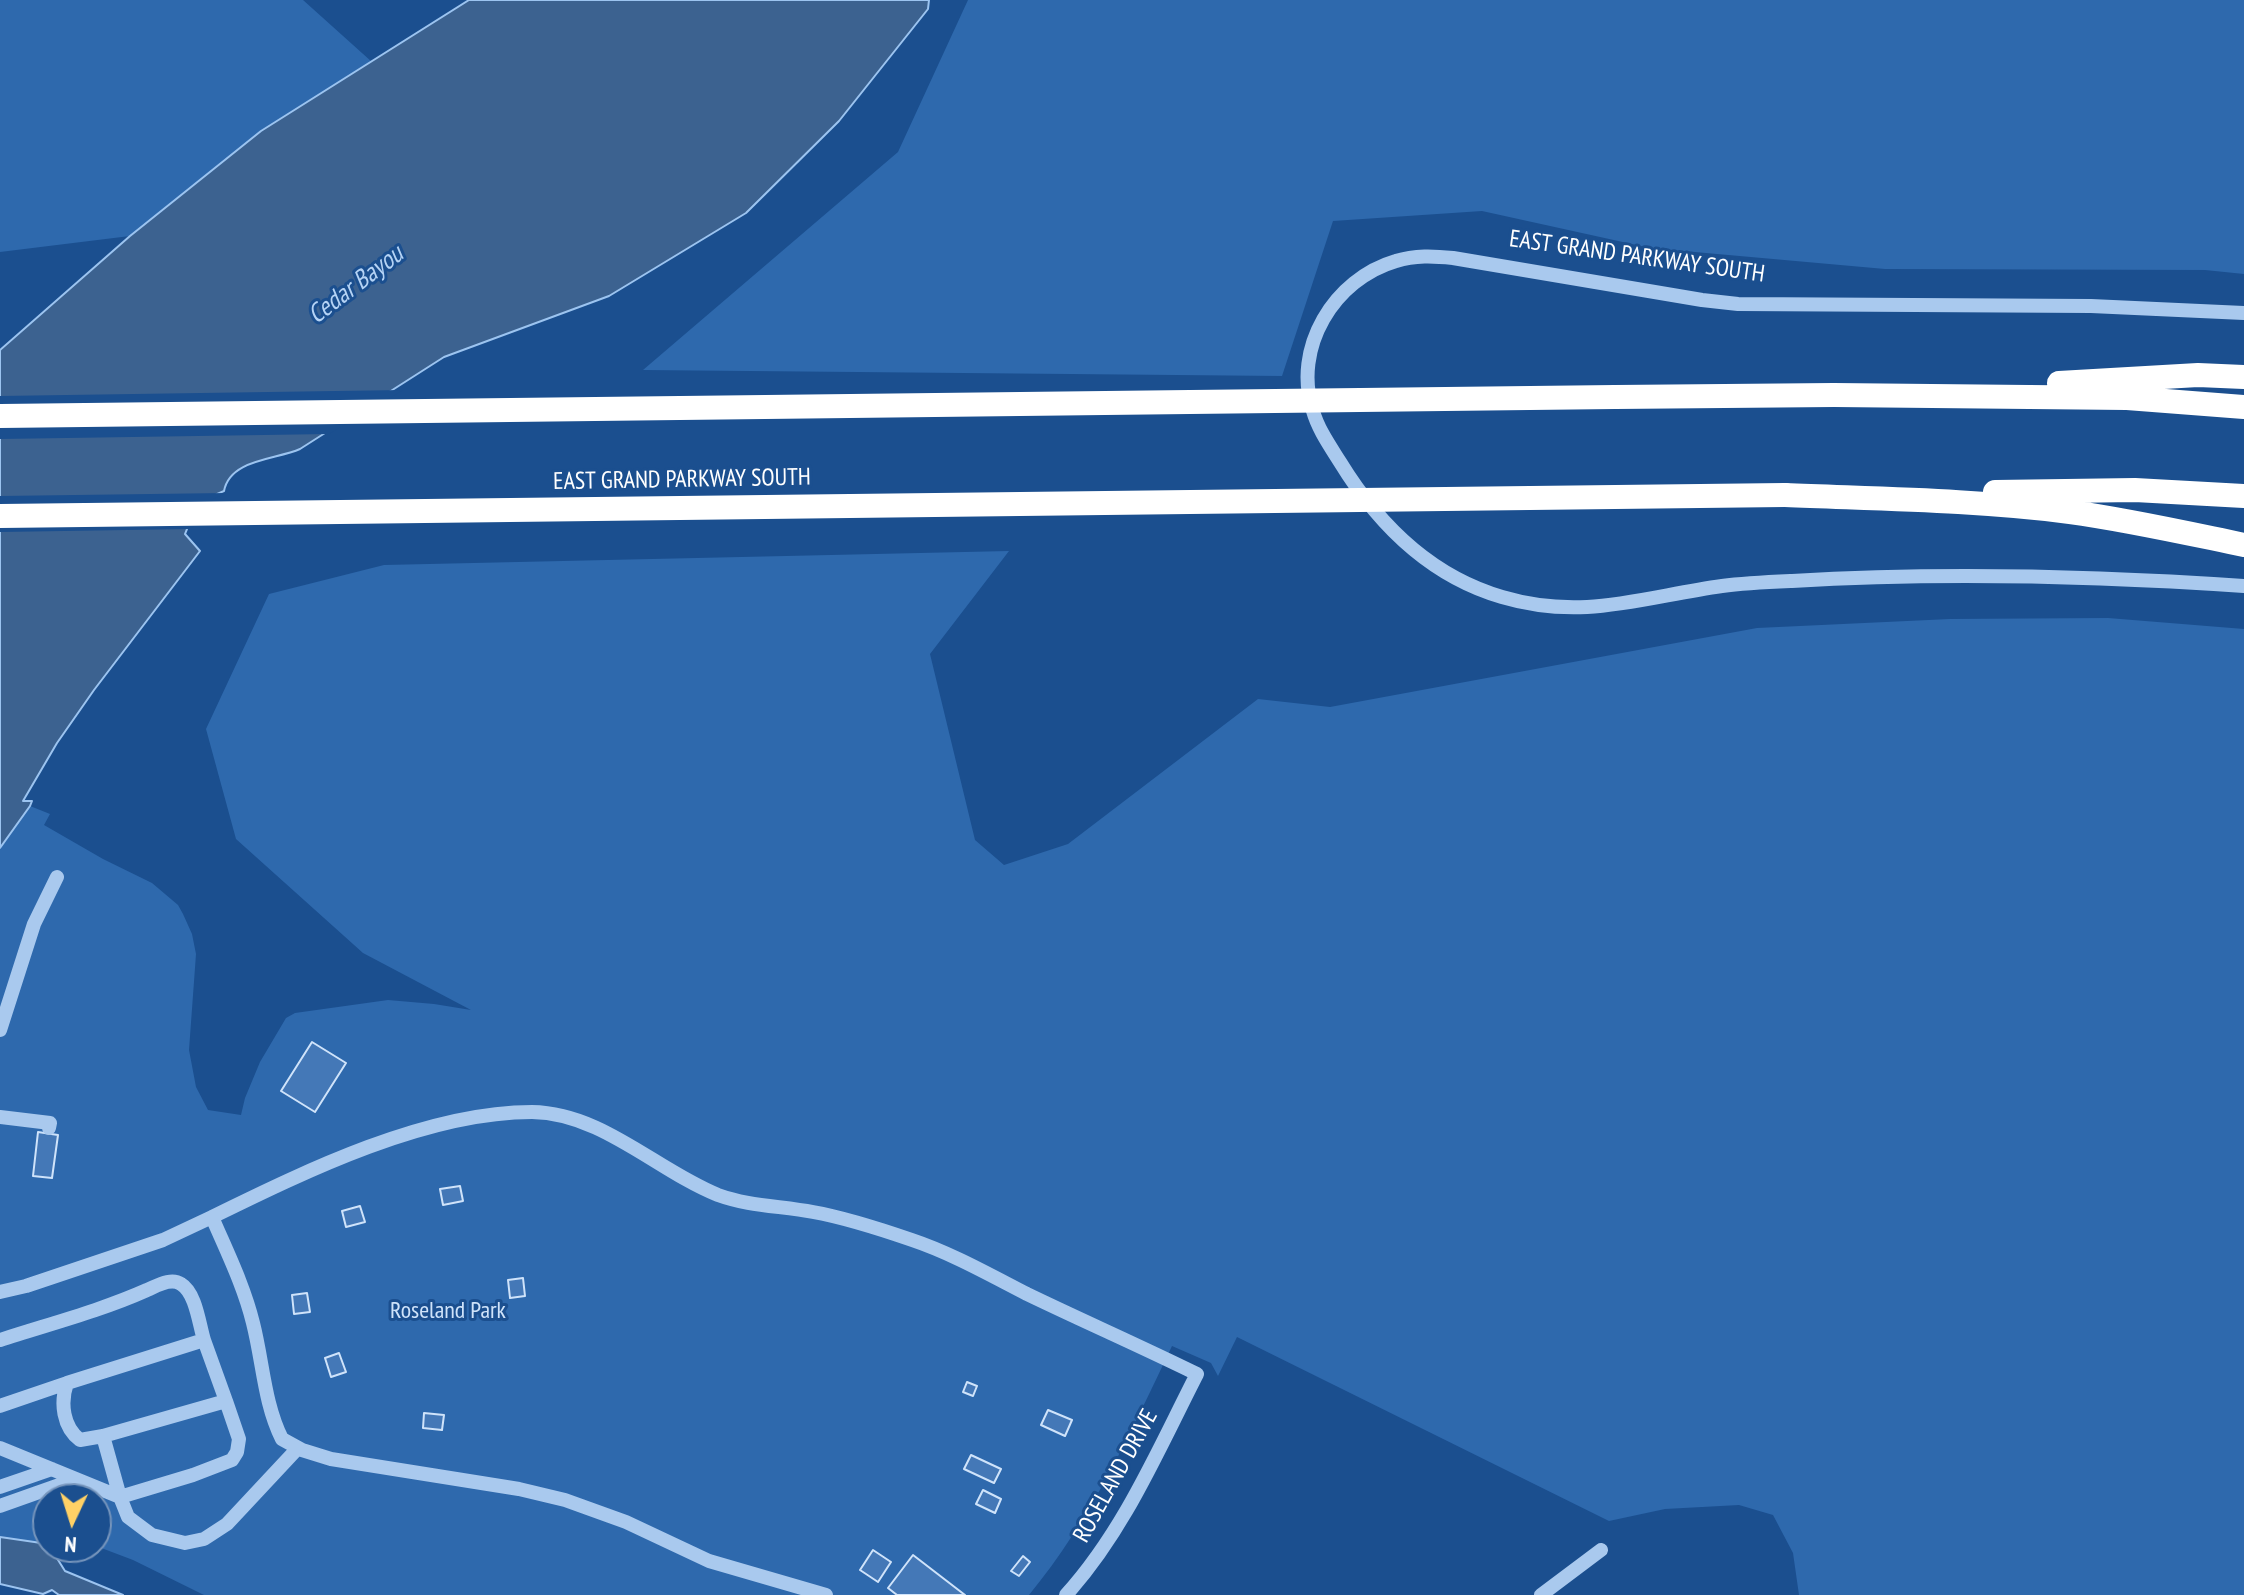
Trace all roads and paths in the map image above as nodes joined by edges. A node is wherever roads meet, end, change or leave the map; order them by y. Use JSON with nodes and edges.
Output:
{"nodes":[{"id":1,"x":2244,"y":313,"type":"edge"},
{"id":2,"x":2244,"y":377,"type":"edge"},
{"id":3,"x":1834,"y":395,"type":"junction"},
{"id":4,"x":2244,"y":407,"type":"edge"},
{"id":5,"x":0,"y":416,"type":"edge"},
{"id":6,"x":1785,"y":495,"type":"junction"},
{"id":7,"x":2244,"y":496,"type":"edge"},
{"id":8,"x":0,"y":516,"type":"edge"},
{"id":9,"x":2244,"y":545,"type":"edge"},
{"id":10,"x":2244,"y":586,"type":"edge"},
{"id":11,"x":57,"y":877,"type":"dead end"},
{"id":12,"x":0,"y":1030,"type":"edge"},
{"id":13,"x":0,"y":1117,"type":"edge"},
{"id":14,"x":49,"y":1128,"type":"dead end"},
{"id":15,"x":212,"y":1217,"type":"junction"},
{"id":16,"x":0,"y":1292,"type":"edge"},
{"id":17,"x":0,"y":1340,"type":"edge"},
{"id":18,"x":204,"y":1340,"type":"junction"},
{"id":19,"x":67,"y":1383,"type":"junction"},
{"id":20,"x":226,"y":1401,"type":"junction"},
{"id":21,"x":0,"y":1406,"type":"edge"},
{"id":22,"x":103,"y":1436,"type":"junction"},
{"id":23,"x":0,"y":1448,"type":"edge"},
{"id":24,"x":298,"y":1448,"type":"junction"},
{"id":25,"x":52,"y":1469,"type":"junction"},
{"id":26,"x":76,"y":1479,"type":"junction"},
{"id":27,"x":0,"y":1487,"type":"edge"},
{"id":28,"x":120,"y":1497,"type":"junction"},
{"id":29,"x":0,"y":1506,"type":"edge"},
{"id":30,"x":1601,"y":1550,"type":"dead end"},
{"id":31,"x":826,"y":1595,"type":"edge"},
{"id":32,"x":1066,"y":1595,"type":"edge"},
{"id":33,"x":1541,"y":1595,"type":"edge"}],
"edges":[{"from":1,"to":10,"type":"street","name":"EAST GRAND PARKWAY SOUTH"},
{"from":2,"to":3,"type":"highway"},
{"from":3,"to":4,"type":"highway"},
{"from":3,"to":5,"type":"highway","bridge":true},
{"from":6,"to":7,"type":"highway","name":"EAST GRAND PARKWAY SOUTH"},
{"from":6,"to":8,"type":"highway","name":"EAST GRAND PARKWAY SOUTH","bridge":true},
{"from":6,"to":9,"type":"highway"},
{"from":11,"to":12,"type":"street"},
{"from":13,"to":14,"type":"street"},
{"from":15,"to":16,"type":"street"},
{"from":15,"to":24,"type":"street"},
{"from":15,"to":32,"type":"street","name":"ROSELAND DRIVE"},
{"from":17,"to":18,"type":"street"},
{"from":18,"to":19,"type":"street"},
{"from":18,"to":20,"type":"street"},
{"from":19,"to":21,"type":"street"},
{"from":19,"to":22,"type":"street"},
{"from":20,"to":22,"type":"street"},
{"from":20,"to":28,"type":"street"},
{"from":22,"to":28,"type":"street"},
{"from":23,"to":25,"type":"street"},
{"from":24,"to":28,"type":"street"},
{"from":24,"to":31,"type":"street"},
{"from":25,"to":26,"type":"street"},
{"from":25,"to":27,"type":"street"},
{"from":26,"to":28,"type":"street"},
{"from":26,"to":29,"type":"street"},
{"from":30,"to":33,"type":"street"}]}
